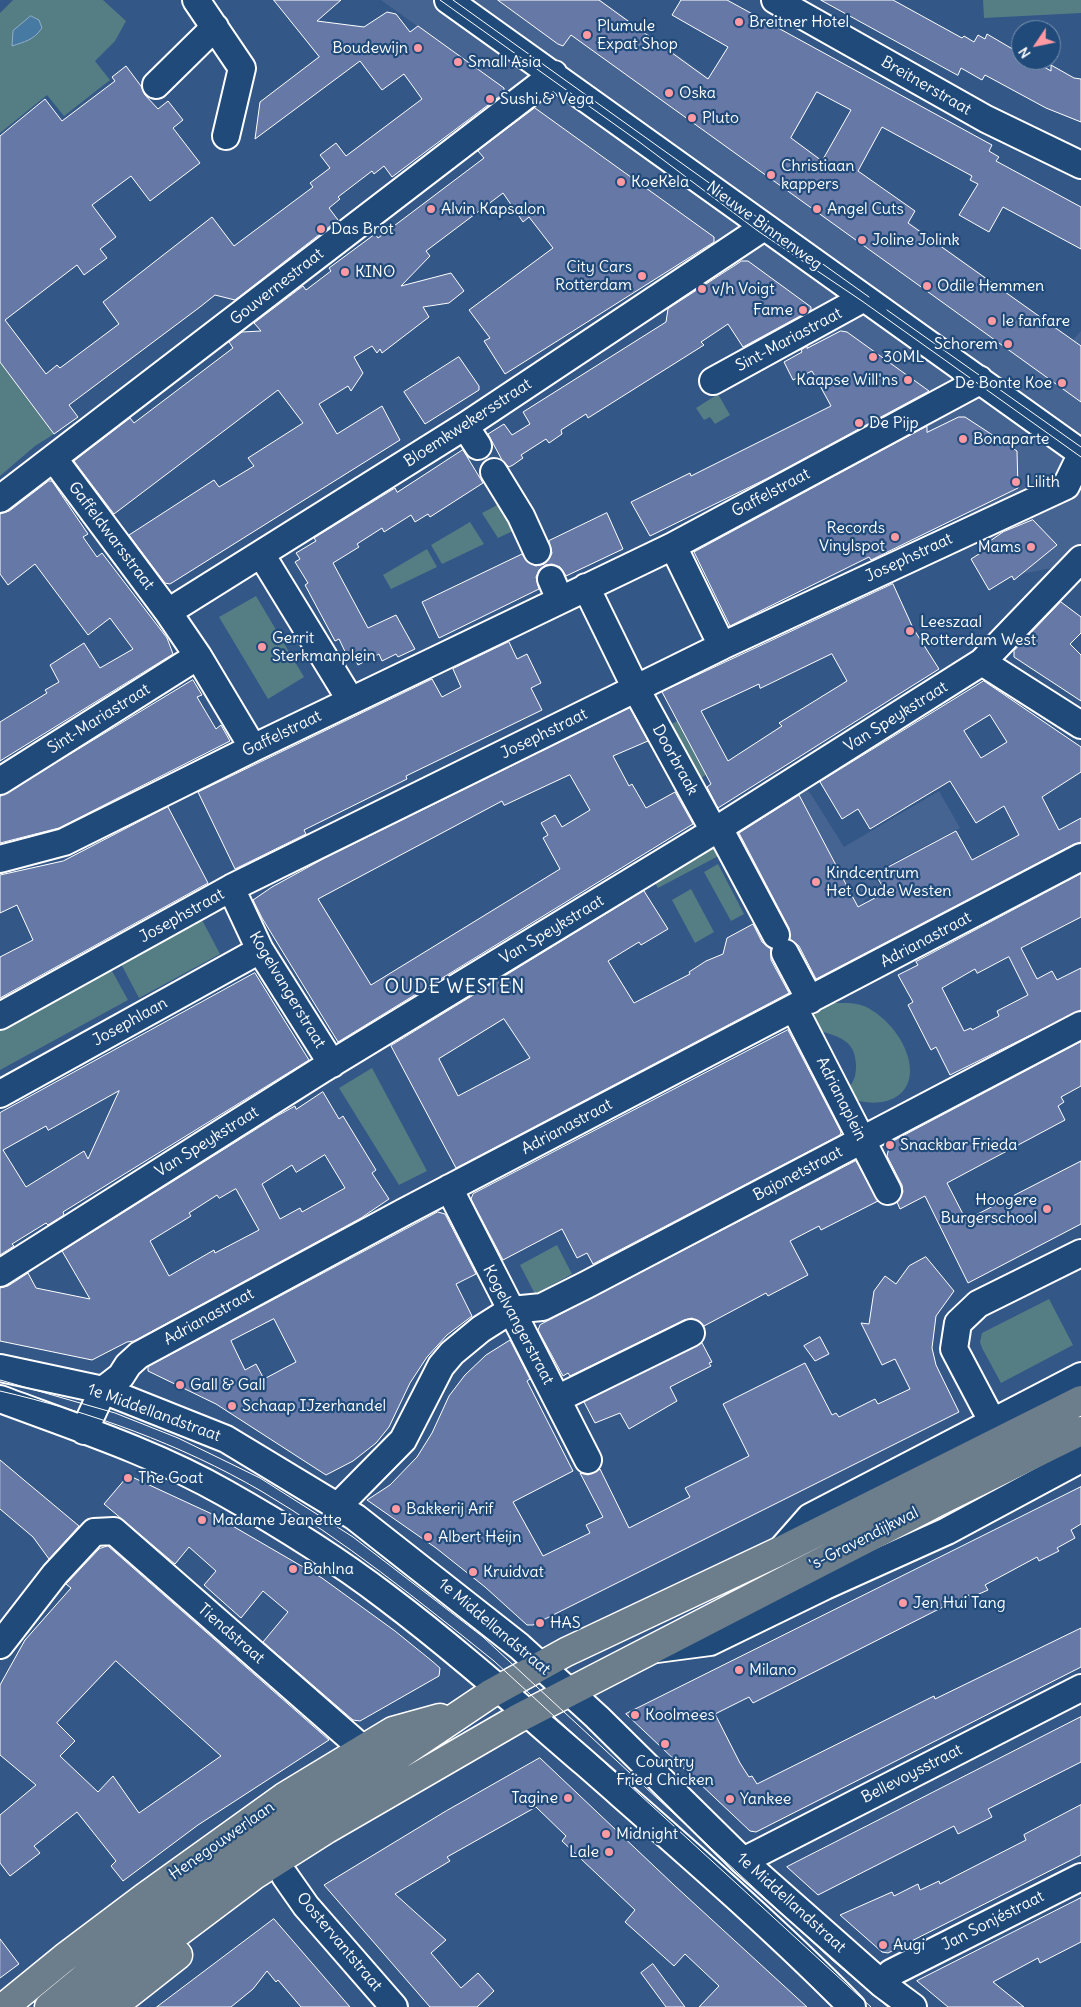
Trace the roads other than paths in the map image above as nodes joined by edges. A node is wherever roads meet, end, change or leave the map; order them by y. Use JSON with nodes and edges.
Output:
{"nodes":[{"id":1,"x":196,"y":0,"type":"edge"},
{"id":2,"x":775,"y":0,"type":"edge"},
{"id":3,"x":458,"y":3,"type":"edge"},
{"id":4,"x":215,"y":27,"type":"junction"},
{"id":5,"x":554,"y":74,"type":"junction"},
{"id":6,"x":156,"y":85,"type":"dead end"},
{"id":7,"x":226,"y":136,"type":"dead end"},
{"id":8,"x":1081,"y":165,"type":"edge"},
{"id":9,"x":762,"y":226,"type":"junction"},
{"id":10,"x":864,"y":298,"type":"junction"},
{"id":11,"x":979,"y":379,"type":"junction"},
{"id":12,"x":713,"y":381,"type":"dead end"},
{"id":13,"x":1081,"y":454,"type":"edge"},
{"id":14,"x":54,"y":459,"type":"junction"},
{"id":15,"x":494,"y":472,"type":"dead end"},
{"id":16,"x":0,"y":499,"type":"edge"},
{"id":17,"x":673,"y":546,"type":"junction"},
{"id":18,"x":537,"y":551,"type":"dead end"},
{"id":19,"x":261,"y":554,"type":"junction"},
{"id":20,"x":1081,"y":559,"type":"edge"},
{"id":21,"x":586,"y":588,"type":"junction"},
{"id":22,"x":168,"y":612,"type":"junction"},
{"id":23,"x":722,"y":646,"type":"junction"},
{"id":24,"x":198,"y":656,"type":"junction"},
{"id":25,"x":982,"y":662,"type":"junction"},
{"id":26,"x":636,"y":689,"type":"junction"},
{"id":27,"x":351,"y":701,"type":"junction"},
{"id":28,"x":1081,"y":725,"type":"edge"},
{"id":29,"x":252,"y":748,"type":"junction"},
{"id":30,"x":0,"y":781,"type":"edge"},
{"id":31,"x":717,"y":829,"type":"junction"},
{"id":32,"x":1081,"y":858,"type":"edge"},
{"id":33,"x":0,"y":859,"type":"edge"},
{"id":34,"x":231,"y":888,"type":"junction"},
{"id":35,"x":260,"y":950,"type":"junction"},
{"id":36,"x":802,"y":1004,"type":"junction"},
{"id":37,"x":0,"y":1016,"type":"edge"},
{"id":38,"x":1081,"y":1025,"type":"edge"},
{"id":39,"x":332,"y":1064,"type":"junction"},
{"id":40,"x":0,"y":1094,"type":"edge"},
{"id":41,"x":863,"y":1140,"type":"junction"},
{"id":42,"x":450,"y":1188,"type":"junction"},
{"id":43,"x":888,"y":1191,"type":"dead end"},
{"id":44,"x":1081,"y":1253,"type":"edge"},
{"id":45,"x":0,"y":1273,"type":"edge"},
{"id":46,"x":511,"y":1310,"type":"junction"},
{"id":47,"x":691,"y":1332,"type":"dead end"},
{"id":48,"x":0,"y":1368,"type":"edge"},
{"id":49,"x":1081,"y":1376,"type":"edge"},
{"id":50,"x":103,"y":1390,"type":"junction"},
{"id":51,"x":0,"y":1398,"type":"edge"},
{"id":52,"x":557,"y":1400,"type":"junction"},
{"id":53,"x":1081,"y":1400,"type":"edge"},
{"id":54,"x":992,"y":1421,"type":"junction"},
{"id":55,"x":74,"y":1427,"type":"junction"},
{"id":56,"x":1081,"y":1431,"type":"edge"},
{"id":57,"x":1081,"y":1459,"type":"edge"},
{"id":58,"x":588,"y":1460,"type":"dead end"},
{"id":59,"x":338,"y":1506,"type":"junction"},
{"id":60,"x":780,"y":1551,"type":"junction"},
{"id":61,"x":0,"y":1645,"type":"edge"},
{"id":62,"x":648,"y":1650,"type":"junction"},
{"id":63,"x":540,"y":1666,"type":"junction"},
{"id":64,"x":1081,"y":1688,"type":"edge"},
{"id":65,"x":499,"y":1689,"type":"junction"},
{"id":66,"x":569,"y":1692,"type":"junction"},
{"id":67,"x":461,"y":1712,"type":"junction"},
{"id":68,"x":528,"y":1713,"type":"junction"},
{"id":69,"x":363,"y":1749,"type":"junction"},
{"id":70,"x":327,"y":1829,"type":"junction"},
{"id":71,"x":743,"y":1861,"type":"junction"},
{"id":72,"x":284,"y":1876,"type":"junction"},
{"id":73,"x":1081,"y":1877,"type":"edge"},
{"id":74,"x":882,"y":1984,"type":"junction"},
{"id":75,"x":4,"y":2007,"type":"edge"},
{"id":76,"x":49,"y":2007,"type":"edge"},
{"id":77,"x":79,"y":2007,"type":"edge"},
{"id":78,"x":112,"y":2007,"type":"edge"},
{"id":79,"x":394,"y":2007,"type":"edge"},
{"id":80,"x":852,"y":2007,"type":"edge"},
{"id":81,"x":913,"y":2007,"type":"edge"}],
"edges":[{"from":1,"to":4,"type":"street"},
{"from":2,"to":8,"type":"street","name":"Breitnerstraat"},
{"from":3,"to":5,"type":"street","name":"Nieuwe Binnenweg"},
{"from":4,"to":6,"type":"street"},
{"from":4,"to":7,"type":"street"},
{"from":5,"to":9,"type":"street","name":"Nieuwe Binnenweg"},
{"from":5,"to":14,"type":"street","name":"Gouvernestraat"},
{"from":9,"to":10,"type":"street","name":"Nieuwe Binnenweg"},
{"from":9,"to":19,"type":"street","name":"Bloemkwekersstraat"},
{"from":10,"to":11,"type":"street","name":"Nieuwe Binnenweg"},
{"from":10,"to":12,"type":"street","name":"Sint-Mariastraat"},
{"from":11,"to":13,"type":"street","name":"Nieuwe Binnenweg"},
{"from":11,"to":17,"type":"street","name":"Gaffelstraat"},
{"from":13,"to":23,"type":"street","name":"Josephstraat"},
{"from":14,"to":16,"type":"street","name":"Gouvernestraat"},
{"from":14,"to":22,"type":"street","name":"Gaffeldwarsstraat"},
{"from":15,"to":18,"type":"street"},
{"from":17,"to":21,"type":"street","name":"Gaffelstraat"},
{"from":17,"to":23,"type":"street"},
{"from":19,"to":22,"type":"street","name":"Bloemkwekersstraat"},
{"from":19,"to":27,"type":"street"},
{"from":20,"to":25,"type":"street","name":"Van Speykstraat"},
{"from":21,"to":26,"type":"street","name":"Doorbraak"},
{"from":21,"to":27,"type":"street","name":"Gaffelstraat"},
{"from":22,"to":24,"type":"street"},
{"from":23,"to":26,"type":"street","name":"Josephstraat"},
{"from":24,"to":29,"type":"street"},
{"from":24,"to":30,"type":"street","name":"Sint-Mariastraat"},
{"from":25,"to":28,"type":"street"},
{"from":25,"to":31,"type":"street","name":"Van Speykstraat"},
{"from":26,"to":31,"type":"street","name":"Doorbraak"},
{"from":26,"to":34,"type":"street","name":"Josephstraat"},
{"from":27,"to":29,"type":"street","name":"Gaffelstraat"},
{"from":29,"to":33,"type":"street","name":"Gaffelstraat"},
{"from":31,"to":36,"type":"street","name":"Doorbraak"},
{"from":31,"to":39,"type":"street","name":"Van Speykstraat"},
{"from":32,"to":36,"type":"street","name":"Adrianastraat"},
{"from":34,"to":35,"type":"street","name":"Kogelvangerstraat"},
{"from":34,"to":37,"type":"street","name":"Josephstraat"},
{"from":35,"to":39,"type":"street","name":"Kogelvangerstraat"},
{"from":35,"to":40,"type":"street","name":"Josephlaan"},
{"from":36,"to":41,"type":"street","name":"Adrianaplein"},
{"from":36,"to":42,"type":"street","name":"Adrianastraat"},
{"from":38,"to":41,"type":"street","name":"Bajonetstraat"},
{"from":39,"to":45,"type":"street","name":"Van Speykstraat"},
{"from":41,"to":43,"type":"street","name":"Adrianaplein"},
{"from":41,"to":46,"type":"street","name":"Bajonetstraat"},
{"from":42,"to":46,"type":"street","name":"Kogelvangerstraat"},
{"from":42,"to":50,"type":"street","name":"Adrianastraat"},
{"from":44,"to":54,"type":"street"},
{"from":46,"to":52,"type":"street","name":"Kogelvangerstraat"},
{"from":46,"to":59,"type":"street"},
{"from":47,"to":52,"type":"street"},
{"from":48,"to":50,"type":"street","name":"1e Middellandstraat"},
{"from":49,"to":54,"type":"street","name":"'s-Gravendijkwal"},
{"from":50,"to":55,"type":"street","name":"Adrianastraat"},
{"from":50,"to":59,"type":"street","name":"1e Middellandstraat"},
{"from":51,"to":55,"type":"street","name":"1e Middellandstraat"},
{"from":52,"to":58,"type":"street","name":"Kogelvangerstraat"},
{"from":53,"to":60,"type":"main road","name":"'s-Gravendijkwal"},
{"from":54,"to":60,"type":"street","name":"'s-Gravendijkwal"},
{"from":55,"to":65,"type":"street","name":"1e Middellandstraat"},
{"from":56,"to":62,"type":"main road","name":"'s-Gravendijkwal"},
{"from":57,"to":62,"type":"street","name":"'s-Gravendijkwal"},
{"from":59,"to":63,"type":"street","name":"1e Middellandstraat"},
{"from":60,"to":63,"type":"main road","name":"'s-Gravendijkwal"},
{"from":61,"to":69,"type":"street","name":"Tiendstraat"},
{"from":62,"to":66,"type":"main road","name":"'s-Gravendijkwal"},
{"from":63,"to":65,"type":"main road","name":"Henegouwerlaan"},
{"from":63,"to":66,"type":"street","name":"1e Middellandstraat"},
{"from":64,"to":71,"type":"street","name":"Bellevoysstraat"},
{"from":65,"to":67,"type":"main road","name":"Henegouwerlaan"},
{"from":65,"to":68,"type":"street","name":"1e Middellandstraat"},
{"from":66,"to":68,"type":"main road","name":"'s-Gravendijkwal"},
{"from":66,"to":71,"type":"street","name":"1e Middellandstraat"},
{"from":67,"to":69,"type":"main road","name":"Henegouwerlaan"},
{"from":67,"to":76,"type":"main road","name":"Henegouwerlaan"},
{"from":68,"to":70,"type":"main road"},
{"from":68,"to":80,"type":"street","name":"1e Middellandstraat"},
{"from":69,"to":75,"type":"main road","name":"Henegouwerlaan"},
{"from":70,"to":72,"type":"main road"},
{"from":70,"to":77,"type":"main road"},
{"from":71,"to":74,"type":"street","name":"1e Middellandstraat"},
{"from":72,"to":78,"type":"main road"},
{"from":72,"to":79,"type":"street","name":"Oostervantstraat"},
{"from":73,"to":74,"type":"street","name":"Jan Sonjéstraat"},
{"from":74,"to":81,"type":"street","name":"1e Middellandstraat"}]}
